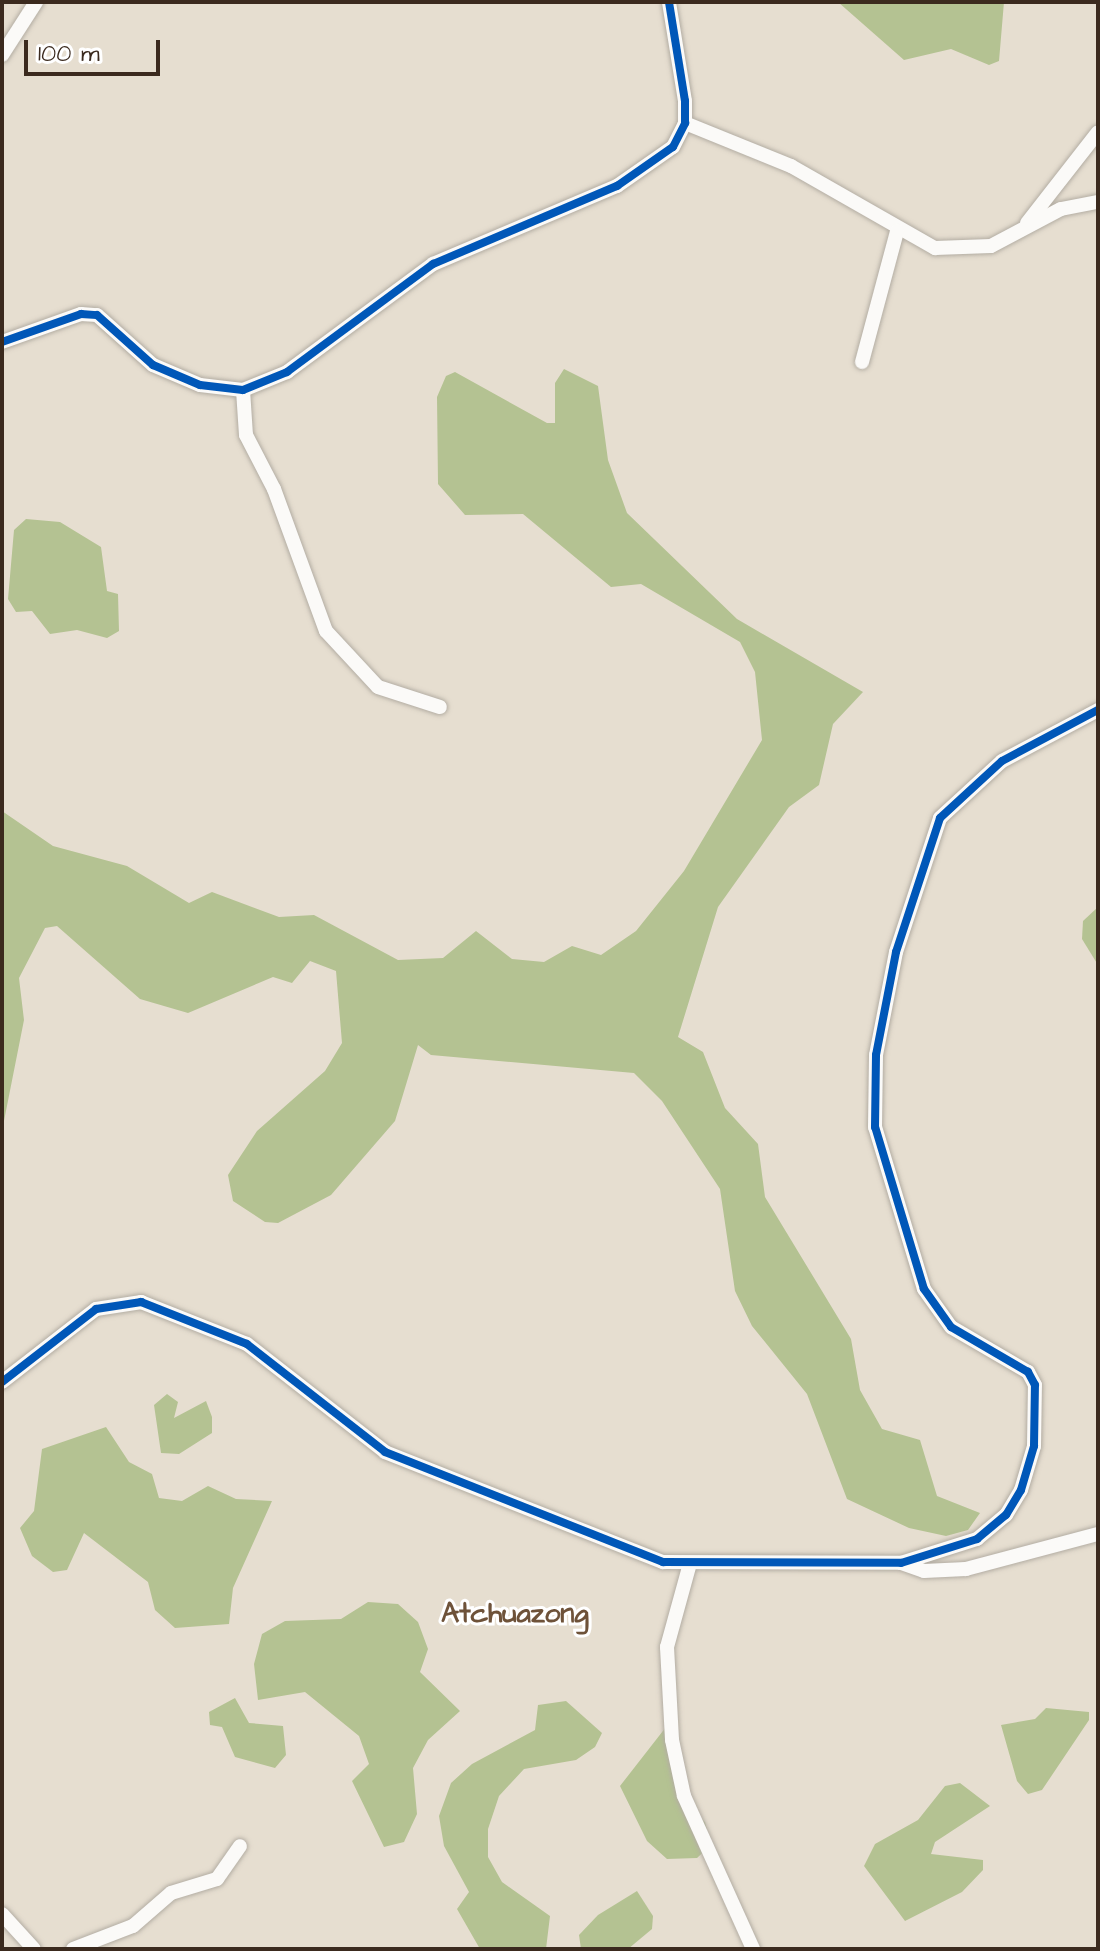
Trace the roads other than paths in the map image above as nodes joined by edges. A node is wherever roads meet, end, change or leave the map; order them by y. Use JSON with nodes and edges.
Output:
{"nodes":[{"id":1,"x":36,"y":2,"type":"edge"},
{"id":2,"x":669,"y":2,"type":"edge"},
{"id":3,"x":2,"y":55,"type":"edge"},
{"id":4,"x":685,"y":123,"type":"junction"},
{"id":5,"x":1098,"y":132,"type":"edge"},
{"id":6,"x":1098,"y":202,"type":"edge"},
{"id":7,"x":1024,"y":227,"type":"junction"},
{"id":8,"x":897,"y":231,"type":"junction"},
{"id":9,"x":2,"y":342,"type":"edge"},
{"id":10,"x":862,"y":362,"type":"dead end"},
{"id":11,"x":243,"y":390,"type":"junction"},
{"id":12,"x":440,"y":707,"type":"dead end"},
{"id":13,"x":1098,"y":710,"type":"edge"},
{"id":14,"x":2,"y":1382,"type":"edge"},
{"id":15,"x":1098,"y":1534,"type":"edge"},
{"id":16,"x":901,"y":1563,"type":"junction"},
{"id":17,"x":689,"y":1567,"type":"junction"},
{"id":18,"x":240,"y":1846,"type":"dead end"},
{"id":19,"x":2,"y":1914,"type":"edge"},
{"id":20,"x":34,"y":1949,"type":"edge"},
{"id":21,"x":73,"y":1949,"type":"edge"},
{"id":22,"x":753,"y":1949,"type":"edge"}],
"edges":[{"from":1,"to":3,"type":"street"},
{"from":2,"to":4,"type":"street"},
{"from":4,"to":8,"type":"street"},
{"from":4,"to":11,"type":"street"},
{"from":5,"to":7,"type":"street"},
{"from":6,"to":7,"type":"street"},
{"from":7,"to":8,"type":"street"},
{"from":8,"to":10,"type":"street"},
{"from":9,"to":11,"type":"street"},
{"from":11,"to":12,"type":"street"},
{"from":13,"to":16,"type":"street"},
{"from":14,"to":17,"type":"street"},
{"from":15,"to":16,"type":"street"},
{"from":16,"to":17,"type":"street"},
{"from":17,"to":22,"type":"street"},
{"from":18,"to":21,"type":"street"},
{"from":19,"to":20,"type":"street"}]}
